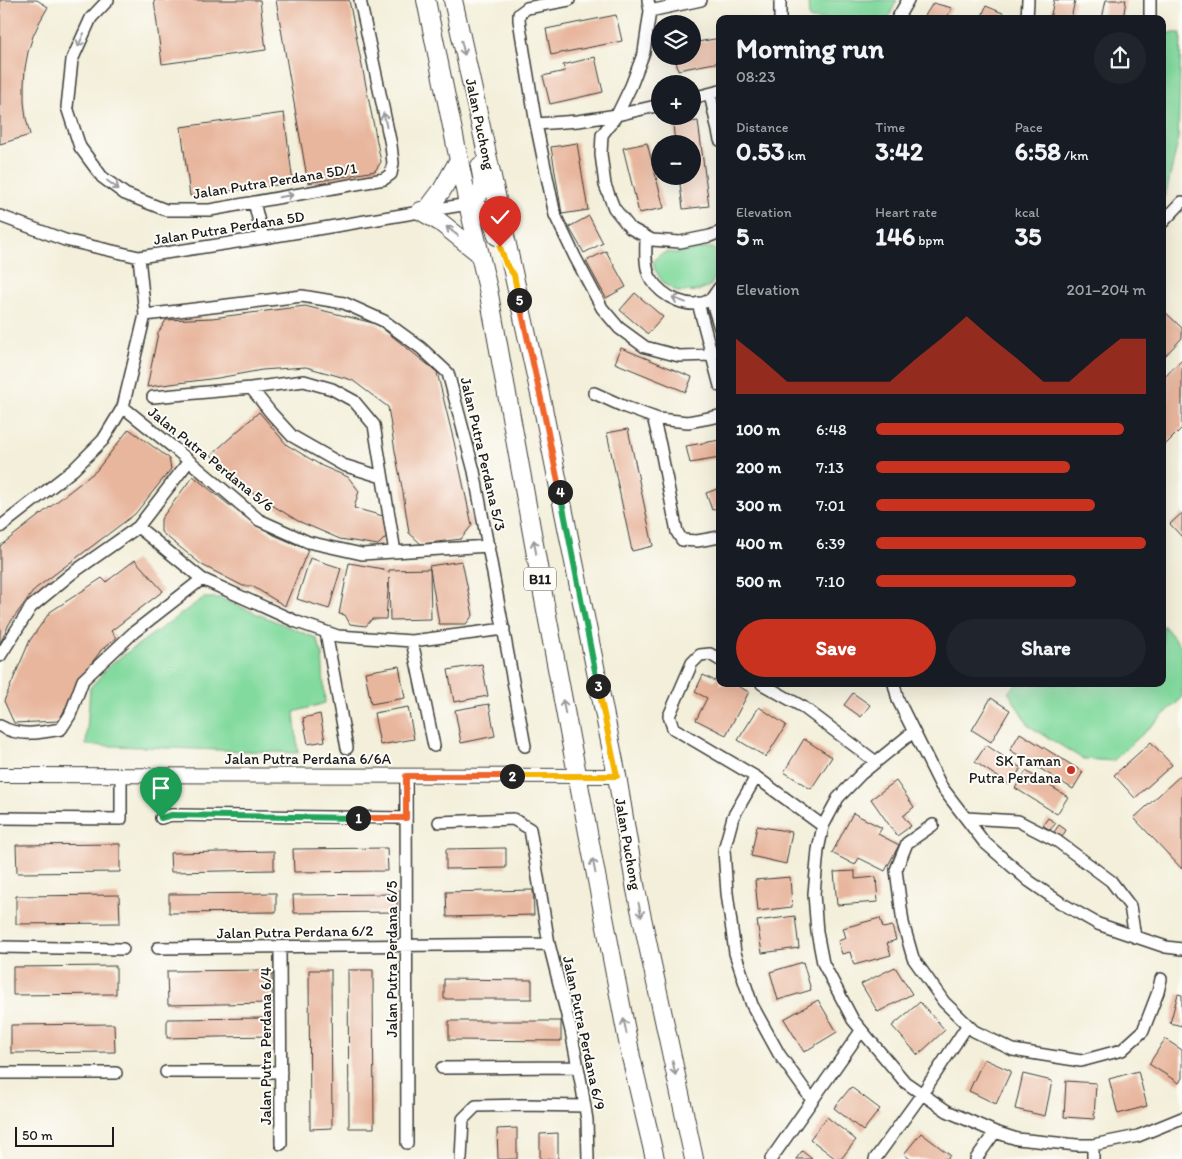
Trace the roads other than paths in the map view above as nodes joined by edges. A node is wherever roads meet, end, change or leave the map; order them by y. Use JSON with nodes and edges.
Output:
{"nodes":[{"id":1,"x":108,"y":0,"type":"edge"},
{"id":2,"x":360,"y":0,"type":"edge"},
{"id":3,"x":426,"y":0,"type":"edge"},
{"id":4,"x":453,"y":0,"type":"edge"},
{"id":5,"x":569,"y":0,"type":"edge"},
{"id":6,"x":701,"y":0,"type":"edge"},
{"id":7,"x":780,"y":0,"type":"edge"},
{"id":8,"x":908,"y":0,"type":"edge"},
{"id":9,"x":1028,"y":0,"type":"edge"},
{"id":10,"x":1150,"y":0,"type":"edge"},
{"id":11,"x":649,"y":5,"type":"edge"},
{"id":12,"x":780,"y":15,"type":"edge"},
{"id":13,"x":899,"y":15,"type":"edge"},
{"id":14,"x":1027,"y":15,"type":"edge"},
{"id":15,"x":1150,"y":15,"type":"edge"},
{"id":16,"x":715,"y":92,"type":"edge"},
{"id":17,"x":701,"y":96,"type":"edge"},
{"id":18,"x":651,"y":107,"type":"edge"},
{"id":19,"x":617,"y":115,"type":"junction"},
{"id":20,"x":479,"y":119,"type":"junction"},
{"id":21,"x":536,"y":124,"type":"junction"},
{"id":22,"x":459,"y":160,"type":"junction"},
{"id":23,"x":254,"y":202,"type":"junction"},
{"id":24,"x":1182,"y":202,"type":"edge"},
{"id":25,"x":468,"y":204,"type":"junction"},
{"id":26,"x":424,"y":210,"type":"junction"},
{"id":27,"x":1,"y":218,"type":"edge"},
{"id":28,"x":1166,"y":219,"type":"edge"},
{"id":29,"x":716,"y":234,"type":"edge"},
{"id":30,"x":646,"y":237,"type":"junction"},
{"id":31,"x":263,"y":238,"type":"junction"},
{"id":32,"x":480,"y":254,"type":"junction"},
{"id":33,"x":139,"y":257,"type":"junction"},
{"id":34,"x":514,"y":275,"type":"junction"},
{"id":35,"x":716,"y":292,"type":"edge"},
{"id":36,"x":711,"y":299,"type":"junction"},
{"id":37,"x":698,"y":303,"type":"junction"},
{"id":38,"x":145,"y":314,"type":"junction"},
{"id":39,"x":716,"y":315,"type":"edge"},
{"id":40,"x":716,"y":353,"type":"edge"},
{"id":41,"x":251,"y":388,"type":"junction"},
{"id":42,"x":594,"y":392,"type":"dead end"},
{"id":43,"x":153,"y":397,"type":"dead end"},
{"id":44,"x":123,"y":407,"type":"junction"},
{"id":45,"x":653,"y":417,"type":"junction"},
{"id":46,"x":716,"y":417,"type":"edge"},
{"id":47,"x":189,"y":460,"type":"junction"},
{"id":48,"x":382,"y":477,"type":"junction"},
{"id":49,"x":138,"y":526,"type":"junction"},
{"id":50,"x":0,"y":527,"type":"edge"},
{"id":51,"x":716,"y":538,"type":"edge"},
{"id":52,"x":489,"y":546,"type":"junction"},
{"id":53,"x":395,"y":552,"type":"junction"},
{"id":54,"x":202,"y":579,"type":"junction"},
{"id":55,"x":504,"y":629,"type":"junction"},
{"id":56,"x":326,"y":632,"type":"junction"},
{"id":57,"x":412,"y":641,"type":"junction"},
{"id":58,"x":0,"y":656,"type":"edge"},
{"id":59,"x":716,"y":658,"type":"edge"},
{"id":60,"x":767,"y":687,"type":"edge"},
{"id":61,"x":895,"y":687,"type":"edge"},
{"id":62,"x":0,"y":726,"type":"edge"},
{"id":63,"x":913,"y":732,"type":"junction"},
{"id":64,"x":434,"y":746,"type":"dead end"},
{"id":65,"x":525,"y":746,"type":"dead end"},
{"id":66,"x":346,"y":748,"type":"dead end"},
{"id":67,"x":876,"y":762,"type":"junction"},
{"id":68,"x":0,"y":775,"type":"edge"},
{"id":69,"x":121,"y":775,"type":"junction"},
{"id":70,"x":406,"y":776,"type":"junction"},
{"id":71,"x":577,"y":776,"type":"junction"},
{"id":72,"x":617,"y":776,"type":"junction"},
{"id":73,"x":756,"y":776,"type":"junction"},
{"id":74,"x":0,"y":818,"type":"edge"},
{"id":75,"x":161,"y":818,"type":"dead end"},
{"id":76,"x":406,"y":818,"type":"junction"},
{"id":77,"x":966,"y":818,"type":"junction"},
{"id":78,"x":439,"y":822,"type":"dead end"},
{"id":79,"x":933,"y":825,"type":"dead end"},
{"id":80,"x":824,"y":826,"type":"junction"},
{"id":81,"x":1135,"y":937,"type":"junction"},
{"id":82,"x":549,"y":944,"type":"junction"},
{"id":83,"x":406,"y":946,"type":"junction"},
{"id":84,"x":0,"y":947,"type":"edge"},
{"id":85,"x":280,"y":947,"type":"junction"},
{"id":86,"x":158,"y":948,"type":"dead end"},
{"id":87,"x":123,"y":949,"type":"dead end"},
{"id":88,"x":1182,"y":949,"type":"edge"},
{"id":89,"x":1161,"y":979,"type":"dead end"},
{"id":90,"x":968,"y":1026,"type":"junction"},
{"id":91,"x":861,"y":1031,"type":"junction"},
{"id":92,"x":578,"y":1067,"type":"junction"},
{"id":93,"x":442,"y":1068,"type":"dead end"},
{"id":94,"x":166,"y":1072,"type":"dead end"},
{"id":95,"x":281,"y":1072,"type":"junction"},
{"id":96,"x":0,"y":1073,"type":"edge"},
{"id":97,"x":116,"y":1073,"type":"dead end"},
{"id":98,"x":922,"y":1094,"type":"junction"},
{"id":99,"x":812,"y":1100,"type":"junction"},
{"id":100,"x":585,"y":1106,"type":"junction"},
{"id":101,"x":1182,"y":1118,"type":"edge"},
{"id":102,"x":995,"y":1132,"type":"junction"},
{"id":103,"x":407,"y":1143,"type":"dead end"},
{"id":104,"x":281,"y":1144,"type":"dead end"},
{"id":105,"x":1092,"y":1145,"type":"junction"},
{"id":106,"x":461,"y":1159,"type":"edge"},
{"id":107,"x":588,"y":1159,"type":"edge"},
{"id":108,"x":655,"y":1159,"type":"edge"},
{"id":109,"x":694,"y":1159,"type":"edge"},
{"id":110,"x":771,"y":1159,"type":"edge"},
{"id":111,"x":875,"y":1159,"type":"edge"},
{"id":112,"x":976,"y":1159,"type":"edge"},
{"id":113,"x":1093,"y":1159,"type":"edge"}],
"edges":[{"from":1,"to":23,"type":"street","name":"Jalan Putra Perdana 5D/1","one_way":true},
{"from":23,"to":2,"type":"street","name":"Jalan Putra Perdana 5D/1","one_way":true},
{"from":3,"to":22,"type":"main road","name":"Jalan Puchong","number":"B11"},
{"from":4,"to":20,"type":"main road","name":"Jalan Puchong","number":"B11","one_way":true},
{"from":5,"to":21,"type":"street"},
{"from":6,"to":11,"type":"street"},
{"from":7,"to":12,"type":"street"},
{"from":8,"to":13,"type":"street"},
{"from":9,"to":14,"type":"street"},
{"from":10,"to":15,"type":"street"},
{"from":11,"to":19,"type":"street"},
{"from":16,"to":17,"type":"street"},
{"from":18,"to":19,"type":"street"},
{"from":19,"to":21,"type":"street"},
{"from":19,"to":30,"type":"street"},
{"from":20,"to":25,"type":"main road"},
{"from":20,"to":34,"type":"main road","name":"Jalan Puchong","number":"B11"},
{"from":21,"to":40,"type":"street"},
{"from":22,"to":25,"type":"main road","name":"Jalan Puchong","number":"B11"},
{"from":22,"to":26,"type":"main road"},
{"from":23,"to":31,"type":"street"},
{"from":24,"to":28,"type":"street"},
{"from":25,"to":26,"type":"street","name":"Jalan Putra Perdana 5D"},
{"from":25,"to":32,"type":"main road","name":"Jalan Puchong","number":"B11"},
{"from":25,"to":34,"type":"main road"},
{"from":26,"to":31,"type":"street","name":"Jalan Putra Perdana 5D"},
{"from":32,"to":26,"type":"main road","one_way":true},
{"from":27,"to":33,"type":"street","name":"Jalan Putra Perdana 5D"},
{"from":29,"to":30,"type":"street"},
{"from":37,"to":30,"type":"street","one_way":true},
{"from":31,"to":33,"type":"street","name":"Jalan Putra Perdana 5D"},
{"from":71,"to":32,"type":"main road","name":"Jalan Puchong","number":"B11","one_way":true},
{"from":33,"to":38,"type":"street"},
{"from":34,"to":72,"type":"main road","name":"Jalan Puchong","number":"B11"},
{"from":35,"to":36,"type":"street"},
{"from":36,"to":37,"type":"street"},
{"from":36,"to":39,"type":"street"},
{"from":37,"to":40,"type":"street"},
{"from":38,"to":44,"type":"street"},
{"from":38,"to":52,"type":"street","name":"Jalan Putra Perdana 5/3"},
{"from":41,"to":43,"type":"street"},
{"from":41,"to":48,"type":"street"},
{"from":41,"to":48,"type":"street"},
{"from":42,"to":45,"type":"street"},
{"from":44,"to":47,"type":"street","name":"Jalan Putra Perdana 5/6"},
{"from":44,"to":50,"type":"street"},
{"from":45,"to":46,"type":"street"},
{"from":45,"to":51,"type":"street"},
{"from":47,"to":49,"type":"street"},
{"from":47,"to":53,"type":"street","name":"Jalan Putra Perdana 5/6"},
{"from":48,"to":53,"type":"street"},
{"from":49,"to":54,"type":"street"},
{"from":49,"to":58,"type":"street"},
{"from":52,"to":53,"type":"street","name":"Jalan Putra Perdana 5/6"},
{"from":52,"to":55,"type":"street","name":"Jalan Putra Perdana 5/3"},
{"from":54,"to":56,"type":"street"},
{"from":54,"to":62,"type":"street"},
{"from":55,"to":57,"type":"street"},
{"from":55,"to":65,"type":"street","name":"Jalan Putra Perdana 5/3"},
{"from":56,"to":57,"type":"street"},
{"from":56,"to":66,"type":"street"},
{"from":57,"to":64,"type":"street"},
{"from":59,"to":73,"type":"street"},
{"from":60,"to":67,"type":"street"},
{"from":61,"to":63,"type":"street"},
{"from":63,"to":67,"type":"street"},
{"from":63,"to":77,"type":"street"},
{"from":67,"to":80,"type":"street"},
{"from":68,"to":69,"type":"street","name":"Jalan Putra Perdana 6/6A"},
{"from":69,"to":70,"type":"street","name":"Jalan Putra Perdana 6/6A"},
{"from":69,"to":74,"type":"street"},
{"from":70,"to":71,"type":"street","name":"Jalan Putra Perdana 6/6A"},
{"from":70,"to":76,"type":"street","name":"Jalan Putra Perdana 6/5"},
{"from":71,"to":72,"type":"street","name":"Jalan Putra Perdana 6/6A"},
{"from":108,"to":71,"type":"main road","name":"Jalan Puchong","number":"B11","one_way":true},
{"from":72,"to":109,"type":"main road","name":"Jalan Puchong","number":"B11","one_way":true},
{"from":73,"to":80,"type":"street"},
{"from":73,"to":99,"type":"street"},
{"from":75,"to":76,"type":"street"},
{"from":76,"to":83,"type":"street","name":"Jalan Putra Perdana 6/5"},
{"from":77,"to":81,"type":"street"},
{"from":77,"to":81,"type":"street"},
{"from":78,"to":82,"type":"street","name":"Jalan Putra Perdana 6/9"},
{"from":79,"to":90,"type":"street"},
{"from":80,"to":91,"type":"street"},
{"from":81,"to":88,"type":"street"},
{"from":82,"to":83,"type":"street","name":"Jalan Putra Perdana 6/2"},
{"from":82,"to":92,"type":"street","name":"Jalan Putra Perdana 6/9"},
{"from":83,"to":85,"type":"street","name":"Jalan Putra Perdana 6/2"},
{"from":83,"to":103,"type":"street","name":"Jalan Putra Perdana 6/5"},
{"from":84,"to":87,"type":"street"},
{"from":85,"to":86,"type":"street","name":"Jalan Putra Perdana 6/2"},
{"from":85,"to":95,"type":"street","name":"Jalan Putra Perdana 6/4"},
{"from":89,"to":90,"type":"street"},
{"from":90,"to":98,"type":"street"},
{"from":91,"to":98,"type":"street"},
{"from":91,"to":99,"type":"street"},
{"from":92,"to":93,"type":"street"},
{"from":92,"to":100,"type":"street","name":"Jalan Putra Perdana 6/9"},
{"from":94,"to":95,"type":"street"},
{"from":95,"to":104,"type":"street","name":"Jalan Putra Perdana 6/4"},
{"from":96,"to":97,"type":"street"},
{"from":98,"to":102,"type":"street"},
{"from":98,"to":111,"type":"street"},
{"from":99,"to":110,"type":"street"},
{"from":100,"to":106,"type":"street"},
{"from":100,"to":107,"type":"street","name":"Jalan Putra Perdana 6/9"},
{"from":101,"to":105,"type":"street"},
{"from":102,"to":105,"type":"street"},
{"from":102,"to":112,"type":"street"},
{"from":105,"to":113,"type":"street"}]}
